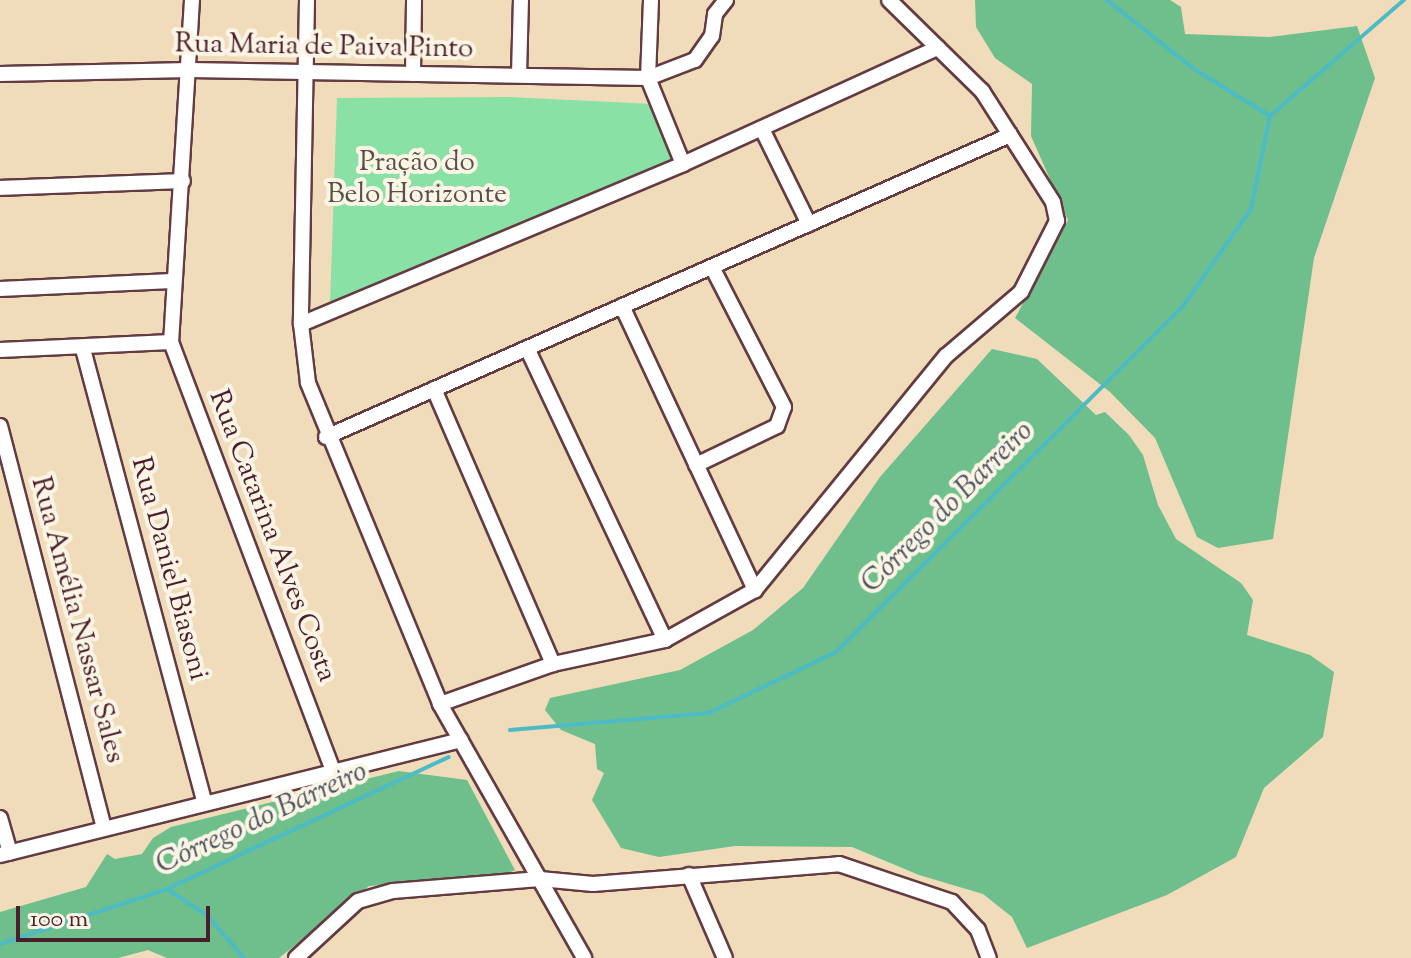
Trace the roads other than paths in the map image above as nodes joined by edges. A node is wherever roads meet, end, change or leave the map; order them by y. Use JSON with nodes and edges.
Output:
{"nodes":[{"id":1,"x":192,"y":0,"type":"edge"},
{"id":2,"x":307,"y":0,"type":"edge"},
{"id":3,"x":414,"y":0,"type":"edge"},
{"id":4,"x":521,"y":0,"type":"edge"},
{"id":5,"x":651,"y":0,"type":"edge"},
{"id":6,"x":726,"y":0,"type":"edge"},
{"id":7,"x":889,"y":0,"type":"edge"},
{"id":8,"x":938,"y":48,"type":"junction"},
{"id":9,"x":190,"y":70,"type":"junction"},
{"id":10,"x":0,"y":74,"type":"edge"},
{"id":11,"x":305,"y":74,"type":"junction"},
{"id":12,"x":413,"y":74,"type":"junction"},
{"id":13,"x":519,"y":75,"type":"junction"},
{"id":14,"x":648,"y":78,"type":"junction"},
{"id":15,"x":762,"y":129,"type":"junction"},
{"id":16,"x":1010,"y":135,"type":"junction"},
{"id":17,"x":683,"y":164,"type":"junction"},
{"id":18,"x":183,"y":181,"type":"junction"},
{"id":19,"x":0,"y":188,"type":"edge"},
{"id":20,"x":809,"y":224,"type":"junction"},
{"id":21,"x":712,"y":267,"type":"junction"},
{"id":22,"x":172,"y":281,"type":"junction"},
{"id":23,"x":0,"y":289,"type":"edge"},
{"id":24,"x":622,"y":306,"type":"junction"},
{"id":25,"x":301,"y":324,"type":"junction"},
{"id":26,"x":171,"y":342,"type":"junction"},
{"id":27,"x":527,"y":348,"type":"junction"},
{"id":28,"x":83,"y":349,"type":"junction"},
{"id":29,"x":0,"y":350,"type":"edge"},
{"id":30,"x":434,"y":389,"type":"junction"},
{"id":31,"x":0,"y":426,"type":"edge"},
{"id":32,"x":326,"y":437,"type":"junction"},
{"id":33,"x":696,"y":465,"type":"junction"},
{"id":34,"x":755,"y":590,"type":"junction"},
{"id":35,"x":665,"y":640,"type":"junction"},
{"id":36,"x":553,"y":664,"type":"junction"},
{"id":37,"x":440,"y":704,"type":"junction"},
{"id":38,"x":461,"y":740,"type":"junction"},
{"id":39,"x":332,"y":769,"type":"junction"},
{"id":40,"x":204,"y":802,"type":"junction"},
{"id":41,"x":0,"y":818,"type":"edge"},
{"id":42,"x":104,"y":828,"type":"junction"},
{"id":43,"x":5,"y":854,"type":"edge"},
{"id":44,"x":689,"y":875,"type":"junction"},
{"id":45,"x":540,"y":879,"type":"junction"},
{"id":46,"x":296,"y":958,"type":"edge"},
{"id":47,"x":584,"y":958,"type":"edge"},
{"id":48,"x":725,"y":958,"type":"edge"},
{"id":49,"x":989,"y":958,"type":"edge"}],
"edges":[{"from":1,"to":9,"type":"street","name":"Rua Catarina Alves Costa"},
{"from":2,"to":11,"type":"street"},
{"from":3,"to":12,"type":"street"},
{"from":4,"to":13,"type":"street"},
{"from":5,"to":14,"type":"street"},
{"from":6,"to":14,"type":"street"},
{"from":7,"to":8,"type":"street"},
{"from":8,"to":15,"type":"street"},
{"from":8,"to":16,"type":"street"},
{"from":9,"to":10,"type":"street","name":"Rua Maria de Paiva Pinto"},
{"from":9,"to":11,"type":"street","name":"Rua Maria de Paiva Pinto"},
{"from":9,"to":18,"type":"street","name":"Rua Catarina Alves Costa"},
{"from":11,"to":12,"type":"street","name":"Rua Maria de Paiva Pinto"},
{"from":11,"to":25,"type":"street"},
{"from":12,"to":13,"type":"street","name":"Rua Maria de Paiva Pinto"},
{"from":13,"to":14,"type":"street","name":"Rua Maria de Paiva Pinto"},
{"from":14,"to":17,"type":"street"},
{"from":15,"to":17,"type":"street"},
{"from":15,"to":20,"type":"street"},
{"from":16,"to":20,"type":"street"},
{"from":16,"to":34,"type":"street"},
{"from":17,"to":25,"type":"street"},
{"from":18,"to":19,"type":"street"},
{"from":18,"to":22,"type":"street","name":"Rua Catarina Alves Costa"},
{"from":20,"to":21,"type":"street"},
{"from":21,"to":24,"type":"street"},
{"from":21,"to":33,"type":"street"},
{"from":22,"to":23,"type":"street"},
{"from":22,"to":26,"type":"street","name":"Rua Catarina Alves Costa"},
{"from":24,"to":27,"type":"street"},
{"from":24,"to":33,"type":"street"},
{"from":25,"to":32,"type":"street"},
{"from":26,"to":28,"type":"street"},
{"from":26,"to":39,"type":"street","name":"Rua Catarina Alves Costa"},
{"from":27,"to":30,"type":"street"},
{"from":27,"to":35,"type":"street"},
{"from":28,"to":29,"type":"street"},
{"from":28,"to":40,"type":"street","name":"Rua Daniel Biasoni"},
{"from":30,"to":32,"type":"street"},
{"from":30,"to":36,"type":"street"},
{"from":31,"to":42,"type":"street","name":"Rua Amélia Nassar Sales"},
{"from":32,"to":37,"type":"street"},
{"from":33,"to":34,"type":"street"},
{"from":34,"to":35,"type":"street"},
{"from":35,"to":36,"type":"street"},
{"from":36,"to":37,"type":"street"},
{"from":37,"to":38,"type":"street"},
{"from":38,"to":39,"type":"street"},
{"from":38,"to":45,"type":"street"},
{"from":39,"to":40,"type":"street"},
{"from":40,"to":42,"type":"street"},
{"from":41,"to":43,"type":"street"},
{"from":42,"to":43,"type":"street"},
{"from":44,"to":45,"type":"street"},
{"from":44,"to":48,"type":"street"},
{"from":44,"to":49,"type":"street"},
{"from":45,"to":46,"type":"street"},
{"from":45,"to":47,"type":"street"}]}
